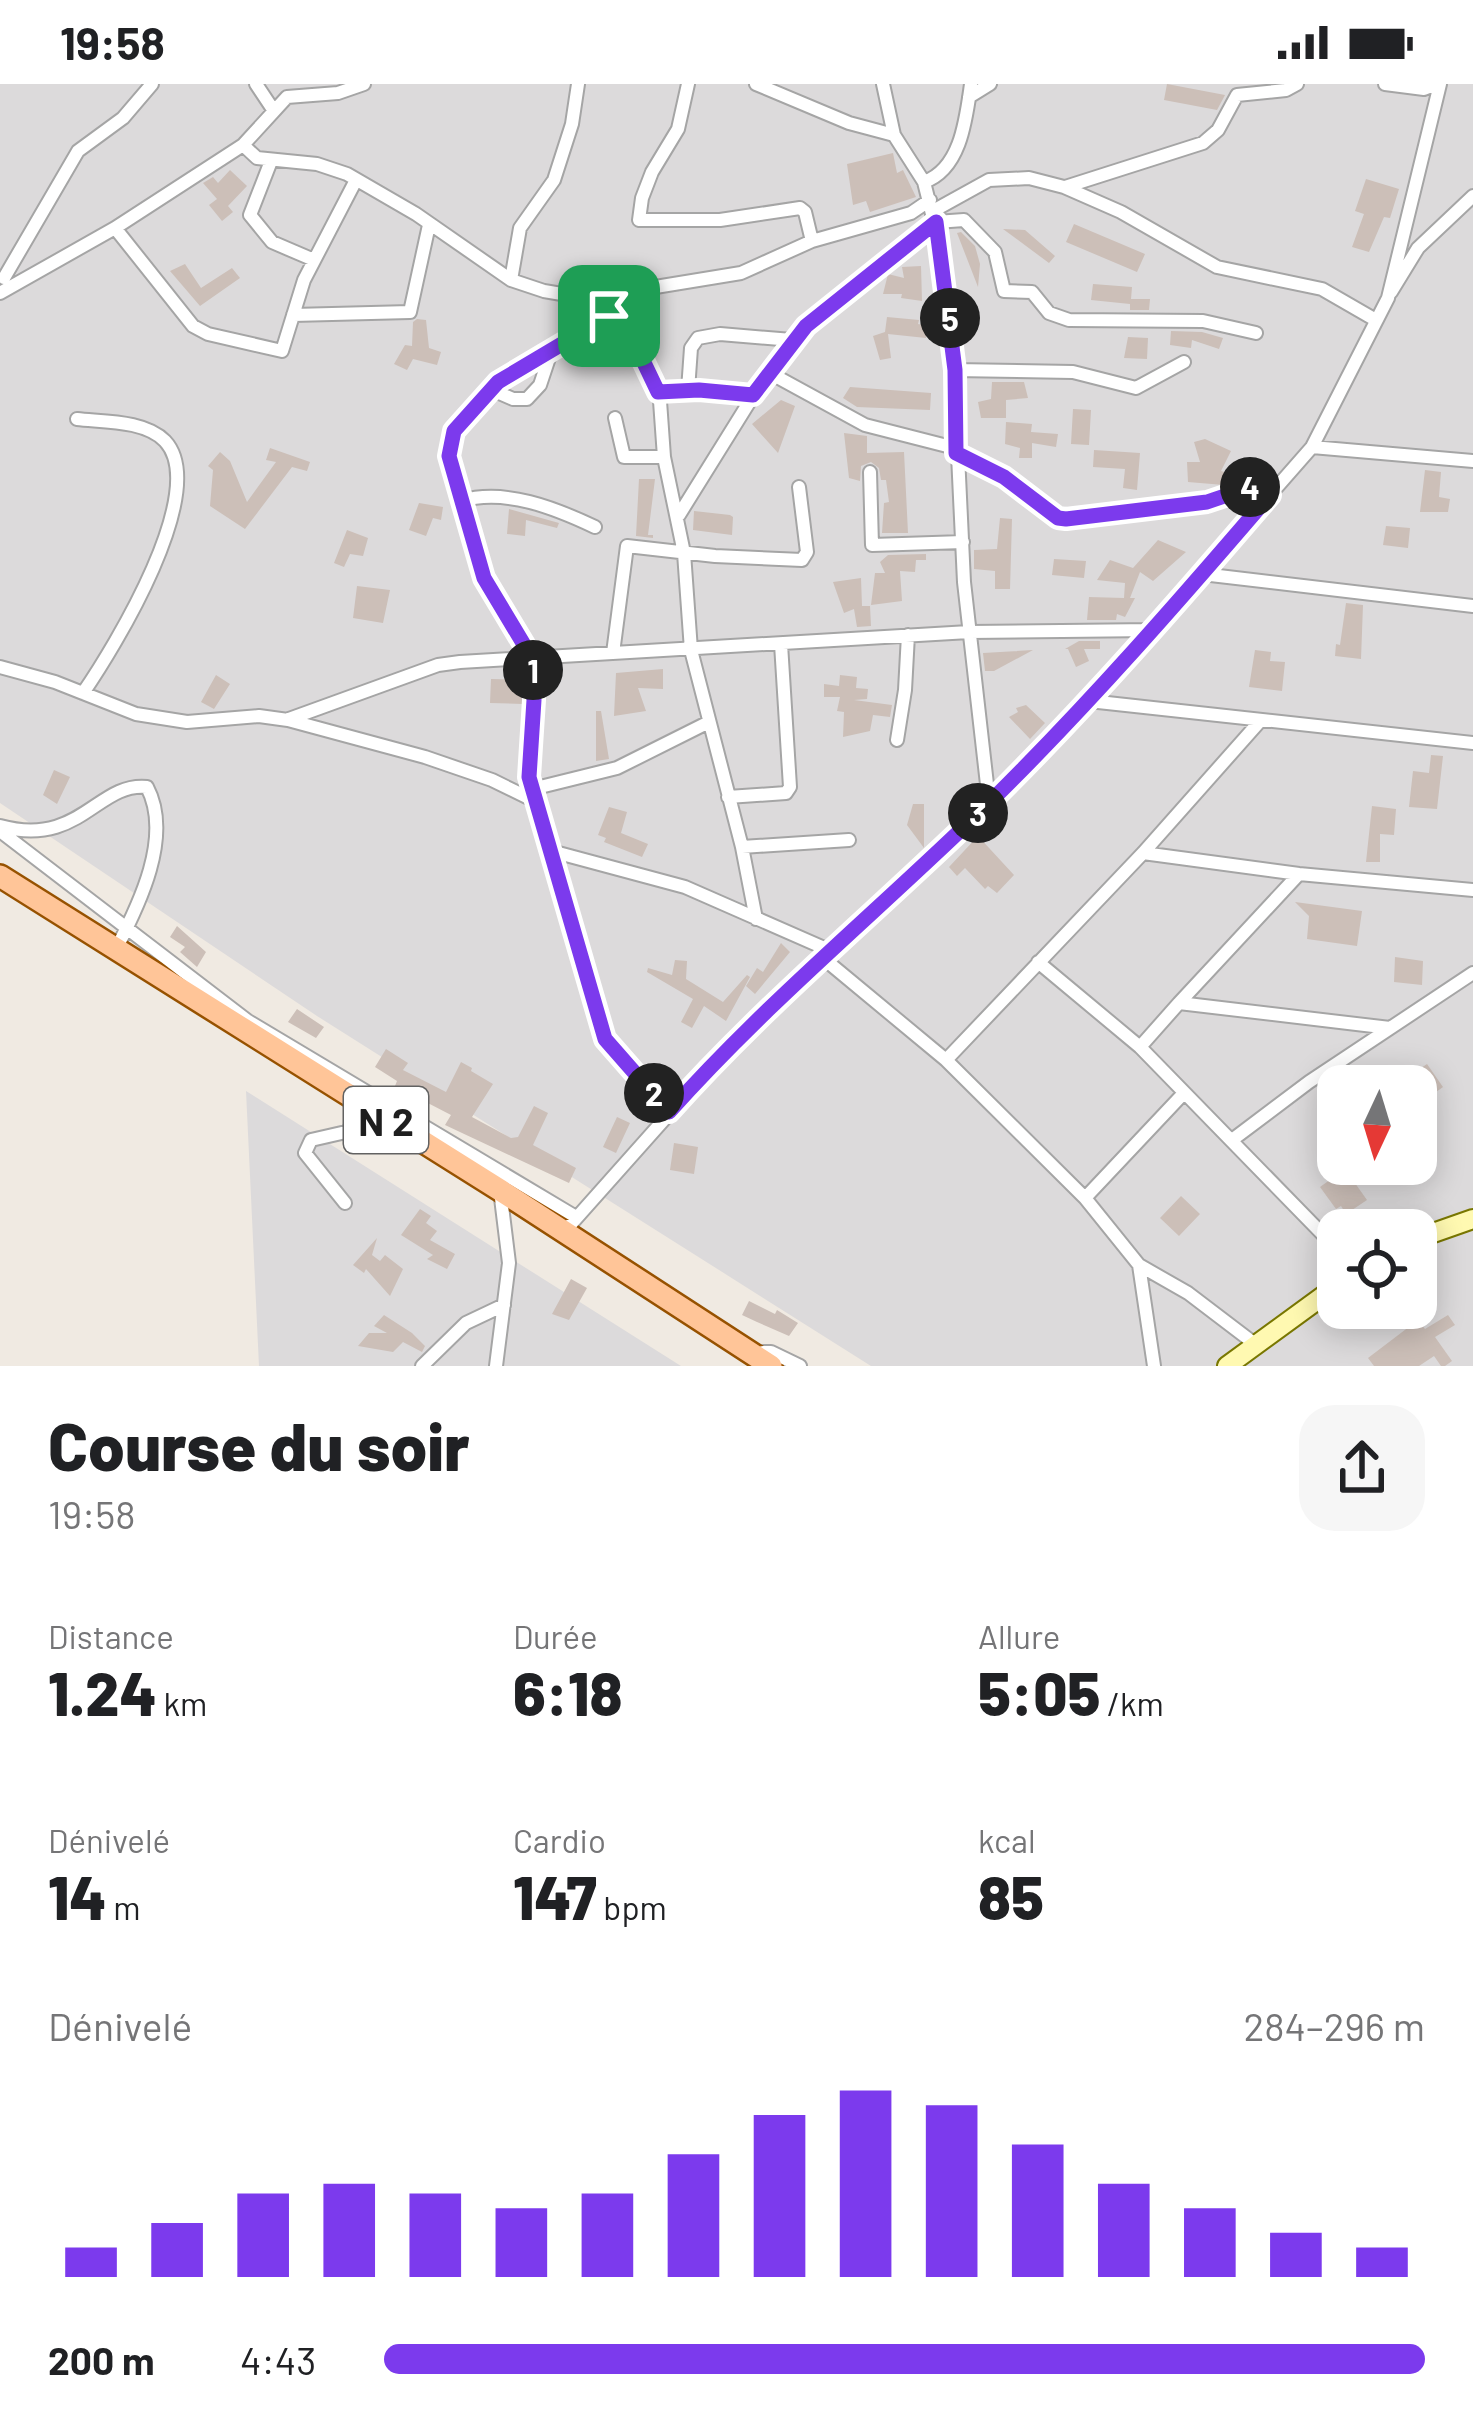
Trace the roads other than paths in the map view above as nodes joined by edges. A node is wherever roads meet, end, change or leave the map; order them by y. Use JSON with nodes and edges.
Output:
{"nodes":[{"id":1,"x":152,"y":84,"type":"edge"},
{"id":2,"x":256,"y":84,"type":"edge"},
{"id":3,"x":578,"y":84,"type":"edge"},
{"id":4,"x":688,"y":84,"type":"edge"},
{"id":5,"x":756,"y":84,"type":"edge"},
{"id":6,"x":884,"y":84,"type":"edge"},
{"id":7,"x":990,"y":84,"type":"edge"},
{"id":8,"x":1297,"y":84,"type":"edge"},
{"id":9,"x":1385,"y":84,"type":"edge"},
{"id":10,"x":1438,"y":84,"type":"edge"},
{"id":11,"x":360,"y":85,"type":"edge"},
{"id":12,"x":970,"y":90,"type":"edge"},
{"id":13,"x":274,"y":111,"type":"junction"},
{"id":14,"x":894,"y":135,"type":"junction"},
{"id":15,"x":243,"y":145,"type":"junction"},
{"id":16,"x":271,"y":161,"type":"junction"},
{"id":17,"x":356,"y":180,"type":"junction"},
{"id":18,"x":924,"y":182,"type":"junction"},
{"id":19,"x":1064,"y":187,"type":"junction"},
{"id":20,"x":1473,"y":196,"type":"edge"},
{"id":21,"x":933,"y":211,"type":"junction"},
{"id":22,"x":429,"y":225,"type":"junction"},
{"id":23,"x":115,"y":228,"type":"junction"},
{"id":24,"x":812,"y":241,"type":"junction"},
{"id":25,"x":314,"y":260,"type":"junction"},
{"id":26,"x":511,"y":280,"type":"junction"},
{"id":27,"x":3,"y":284,"type":"edge"},
{"id":28,"x":1388,"y":298,"type":"junction"},
{"id":29,"x":631,"y":311,"type":"junction"},
{"id":30,"x":293,"y":315,"type":"junction"},
{"id":31,"x":609,"y":316,"type":"junction"},
{"id":32,"x":1374,"y":319,"type":"junction"},
{"id":33,"x":1256,"y":333,"type":"dead end"},
{"id":34,"x":792,"y":340,"type":"junction"},
{"id":35,"x":551,"y":352,"type":"junction"},
{"id":36,"x":1184,"y":362,"type":"dead end"},
{"id":37,"x":955,"y":370,"type":"junction"},
{"id":38,"x":768,"y":372,"type":"junction"},
{"id":39,"x":490,"y":389,"type":"junction"},
{"id":40,"x":688,"y":390,"type":"junction"},
{"id":41,"x":658,"y":392,"type":"junction"},
{"id":42,"x":753,"y":395,"type":"junction"},
{"id":43,"x":615,"y":418,"type":"dead end"},
{"id":44,"x":76,"y":419,"type":"dead end"},
{"id":45,"x":1312,"y":447,"type":"junction"},
{"id":46,"x":955,"y":451,"type":"junction"},
{"id":47,"x":664,"y":457,"type":"junction"},
{"id":48,"x":1473,"y":460,"type":"edge"},
{"id":49,"x":870,"y":472,"type":"dead end"},
{"id":50,"x":799,"y":487,"type":"dead end"},
{"id":51,"x":1270,"y":495,"type":"junction"},
{"id":52,"x":460,"y":501,"type":"junction"},
{"id":53,"x":679,"y":514,"type":"junction"},
{"id":54,"x":595,"y":527,"type":"dead end"},
{"id":55,"x":963,"y":542,"type":"junction"},
{"id":56,"x":684,"y":554,"type":"junction"},
{"id":57,"x":1202,"y":574,"type":"junction"},
{"id":58,"x":1473,"y":606,"type":"edge"},
{"id":59,"x":1153,"y":630,"type":"junction"},
{"id":60,"x":969,"y":632,"type":"junction"},
{"id":61,"x":908,"y":635,"type":"junction"},
{"id":62,"x":781,"y":644,"type":"junction"},
{"id":63,"x":691,"y":650,"type":"junction"},
{"id":64,"x":614,"y":653,"type":"junction"},
{"id":65,"x":532,"y":658,"type":"junction"},
{"id":66,"x":0,"y":667,"type":"edge"},
{"id":67,"x":83,"y":693,"type":"junction"},
{"id":68,"x":1089,"y":701,"type":"junction"},
{"id":69,"x":288,"y":720,"type":"junction"},
{"id":70,"x":1261,"y":720,"type":"junction"},
{"id":71,"x":709,"y":722,"type":"junction"},
{"id":72,"x":897,"y":740,"type":"dead end"},
{"id":73,"x":1473,"y":743,"type":"edge"},
{"id":74,"x":533,"y":795,"type":"junction"},
{"id":75,"x":728,"y":796,"type":"junction"},
{"id":76,"x":989,"y":802,"type":"junction"},
{"id":77,"x":0,"y":829,"type":"edge"},
{"id":78,"x":849,"y":840,"type":"dead end"},
{"id":79,"x":742,"y":847,"type":"junction"},
{"id":80,"x":551,"y":851,"type":"junction"},
{"id":81,"x":1143,"y":853,"type":"junction"},
{"id":82,"x":1299,"y":874,"type":"junction"},
{"id":83,"x":0,"y":876,"type":"edge"},
{"id":84,"x":1473,"y":890,"type":"edge"},
{"id":85,"x":756,"y":919,"type":"junction"},
{"id":86,"x":128,"y":926,"type":"junction"},
{"id":87,"x":116,"y":949,"type":"junction"},
{"id":88,"x":827,"y":955,"type":"junction"},
{"id":89,"x":1037,"y":962,"type":"junction"},
{"id":90,"x":1473,"y":974,"type":"edge"},
{"id":91,"x":1179,"y":1003,"type":"junction"},
{"id":92,"x":1390,"y":1028,"type":"junction"},
{"id":93,"x":1140,"y":1047,"type":"junction"},
{"id":94,"x":946,"y":1060,"type":"junction"},
{"id":95,"x":1183,"y":1094,"type":"junction"},
{"id":96,"x":373,"y":1112,"type":"junction"},
{"id":97,"x":669,"y":1112,"type":"junction"},
{"id":98,"x":1232,"y":1141,"type":"junction"},
{"id":99,"x":500,"y":1190,"type":"junction"},
{"id":100,"x":1085,"y":1198,"type":"junction"},
{"id":101,"x":345,"y":1203,"type":"dead end"},
{"id":102,"x":1473,"y":1219,"type":"edge"},
{"id":103,"x":570,"y":1225,"type":"junction"},
{"id":104,"x":1317,"y":1228,"type":"edge"},
{"id":105,"x":1437,"y":1232,"type":"edge"},
{"id":106,"x":1138,"y":1264,"type":"junction"},
{"id":107,"x":1317,"y":1300,"type":"edge"},
{"id":108,"x":504,"y":1305,"type":"junction"},
{"id":109,"x":1255,"y":1344,"type":"junction"},
{"id":110,"x":763,"y":1363,"type":"edge"},
{"id":111,"x":422,"y":1366,"type":"edge"},
{"id":112,"x":496,"y":1366,"type":"edge"},
{"id":113,"x":800,"y":1366,"type":"edge"},
{"id":114,"x":1154,"y":1366,"type":"edge"},
{"id":115,"x":1227,"y":1366,"type":"edge"}],
"edges":[{"from":1,"to":27,"type":"street"},
{"from":2,"to":13,"type":"street"},
{"from":3,"to":26,"type":"street"},
{"from":4,"to":24,"type":"street"},
{"from":5,"to":14,"type":"street"},
{"from":6,"to":14,"type":"street"},
{"from":7,"to":12,"type":"street"},
{"from":8,"to":19,"type":"street"},
{"from":9,"to":10,"type":"street"},
{"from":10,"to":28,"type":"street"},
{"from":11,"to":13,"type":"street"},
{"from":12,"to":18,"type":"street"},
{"from":13,"to":15,"type":"street"},
{"from":14,"to":18,"type":"street"},
{"from":15,"to":16,"type":"street"},
{"from":15,"to":23,"type":"street"},
{"from":16,"to":17,"type":"street"},
{"from":16,"to":25,"type":"street"},
{"from":17,"to":22,"type":"street"},
{"from":17,"to":25,"type":"street"},
{"from":18,"to":21,"type":"street"},
{"from":19,"to":21,"type":"street"},
{"from":19,"to":32,"type":"street"},
{"from":20,"to":28,"type":"street"},
{"from":21,"to":24,"type":"street"},
{"from":21,"to":33,"type":"street"},
{"from":21,"to":34,"type":"street"},
{"from":21,"to":37,"type":"street"},
{"from":22,"to":26,"type":"street"},
{"from":22,"to":30,"type":"street"},
{"from":23,"to":27,"type":"street"},
{"from":23,"to":30,"type":"street"},
{"from":24,"to":29,"type":"street"},
{"from":25,"to":30,"type":"street"},
{"from":26,"to":31,"type":"street"},
{"from":28,"to":32,"type":"street"},
{"from":29,"to":31,"type":"street"},
{"from":29,"to":41,"type":"street"},
{"from":31,"to":35,"type":"street"},
{"from":32,"to":45,"type":"street"},
{"from":34,"to":38,"type":"street"},
{"from":34,"to":40,"type":"street"},
{"from":35,"to":39,"type":"street"},
{"from":35,"to":39,"type":"street"},
{"from":36,"to":37,"type":"street"},
{"from":37,"to":46,"type":"street"},
{"from":38,"to":42,"type":"street"},
{"from":38,"to":46,"type":"street"},
{"from":39,"to":52,"type":"street"},
{"from":40,"to":41,"type":"street"},
{"from":40,"to":42,"type":"street"},
{"from":41,"to":47,"type":"street"},
{"from":42,"to":53,"type":"street"},
{"from":43,"to":47,"type":"street"},
{"from":44,"to":67,"type":"street"},
{"from":45,"to":48,"type":"street"},
{"from":45,"to":51,"type":"street"},
{"from":46,"to":51,"type":"street"},
{"from":46,"to":55,"type":"street"},
{"from":47,"to":53,"type":"street"},
{"from":49,"to":55,"type":"street"},
{"from":50,"to":56,"type":"street"},
{"from":51,"to":57,"type":"street"},
{"from":52,"to":54,"type":"street"},
{"from":52,"to":65,"type":"street"},
{"from":53,"to":56,"type":"street"},
{"from":55,"to":60,"type":"street"},
{"from":56,"to":63,"type":"street"},
{"from":56,"to":64,"type":"street"},
{"from":57,"to":58,"type":"street"},
{"from":57,"to":59,"type":"street"},
{"from":59,"to":60,"type":"street"},
{"from":59,"to":68,"type":"street"},
{"from":60,"to":61,"type":"street"},
{"from":60,"to":76,"type":"street"},
{"from":61,"to":62,"type":"street"},
{"from":61,"to":72,"type":"street"},
{"from":62,"to":63,"type":"street"},
{"from":62,"to":75,"type":"street"},
{"from":63,"to":64,"type":"street"},
{"from":63,"to":71,"type":"street"},
{"from":64,"to":65,"type":"street"},
{"from":65,"to":69,"type":"street"},
{"from":65,"to":74,"type":"street"},
{"from":66,"to":67,"type":"street"},
{"from":67,"to":69,"type":"street"},
{"from":68,"to":70,"type":"street"},
{"from":68,"to":76,"type":"street"},
{"from":69,"to":74,"type":"street"},
{"from":70,"to":73,"type":"street"},
{"from":70,"to":81,"type":"street"},
{"from":71,"to":74,"type":"street"},
{"from":71,"to":75,"type":"street"},
{"from":74,"to":80,"type":"street"},
{"from":75,"to":79,"type":"street"},
{"from":76,"to":88,"type":"street"},
{"from":77,"to":86,"type":"street"},
{"from":77,"to":86,"type":"street"},
{"from":78,"to":79,"type":"street"},
{"from":79,"to":85,"type":"street"},
{"from":80,"to":85,"type":"street"},
{"from":80,"to":97,"type":"street"},
{"from":81,"to":82,"type":"street"},
{"from":81,"to":89,"type":"street"},
{"from":82,"to":84,"type":"street"},
{"from":82,"to":91,"type":"street"},
{"from":83,"to":87,"type":"main road","number":"N 2"},
{"from":85,"to":88,"type":"street"},
{"from":86,"to":87,"type":"street"},
{"from":86,"to":103,"type":"street"},
{"from":87,"to":96,"type":"main road","number":"N 2"},
{"from":88,"to":94,"type":"street"},
{"from":88,"to":97,"type":"street"},
{"from":89,"to":93,"type":"street"},
{"from":89,"to":94,"type":"street"},
{"from":90,"to":92,"type":"street"},
{"from":91,"to":92,"type":"street"},
{"from":91,"to":93,"type":"street"},
{"from":92,"to":98,"type":"street"},
{"from":93,"to":95,"type":"street"},
{"from":94,"to":100,"type":"street"},
{"from":95,"to":98,"type":"street"},
{"from":95,"to":100,"type":"street"},
{"from":96,"to":99,"type":"main road","number":"N 2"},
{"from":96,"to":101,"type":"street"},
{"from":97,"to":103,"type":"street"},
{"from":98,"to":104,"type":"street"},
{"from":99,"to":103,"type":"main road","number":"N 2"},
{"from":99,"to":108,"type":"street"},
{"from":100,"to":106,"type":"street"},
{"from":102,"to":105,"type":"street"},
{"from":103,"to":110,"type":"main road","number":"N 2"},
{"from":106,"to":109,"type":"street"},
{"from":106,"to":114,"type":"street"},
{"from":107,"to":109,"type":"street"},
{"from":108,"to":111,"type":"street"},
{"from":108,"to":112,"type":"street"},
{"from":109,"to":115,"type":"street"},
{"from":110,"to":113,"type":"street"}]}
